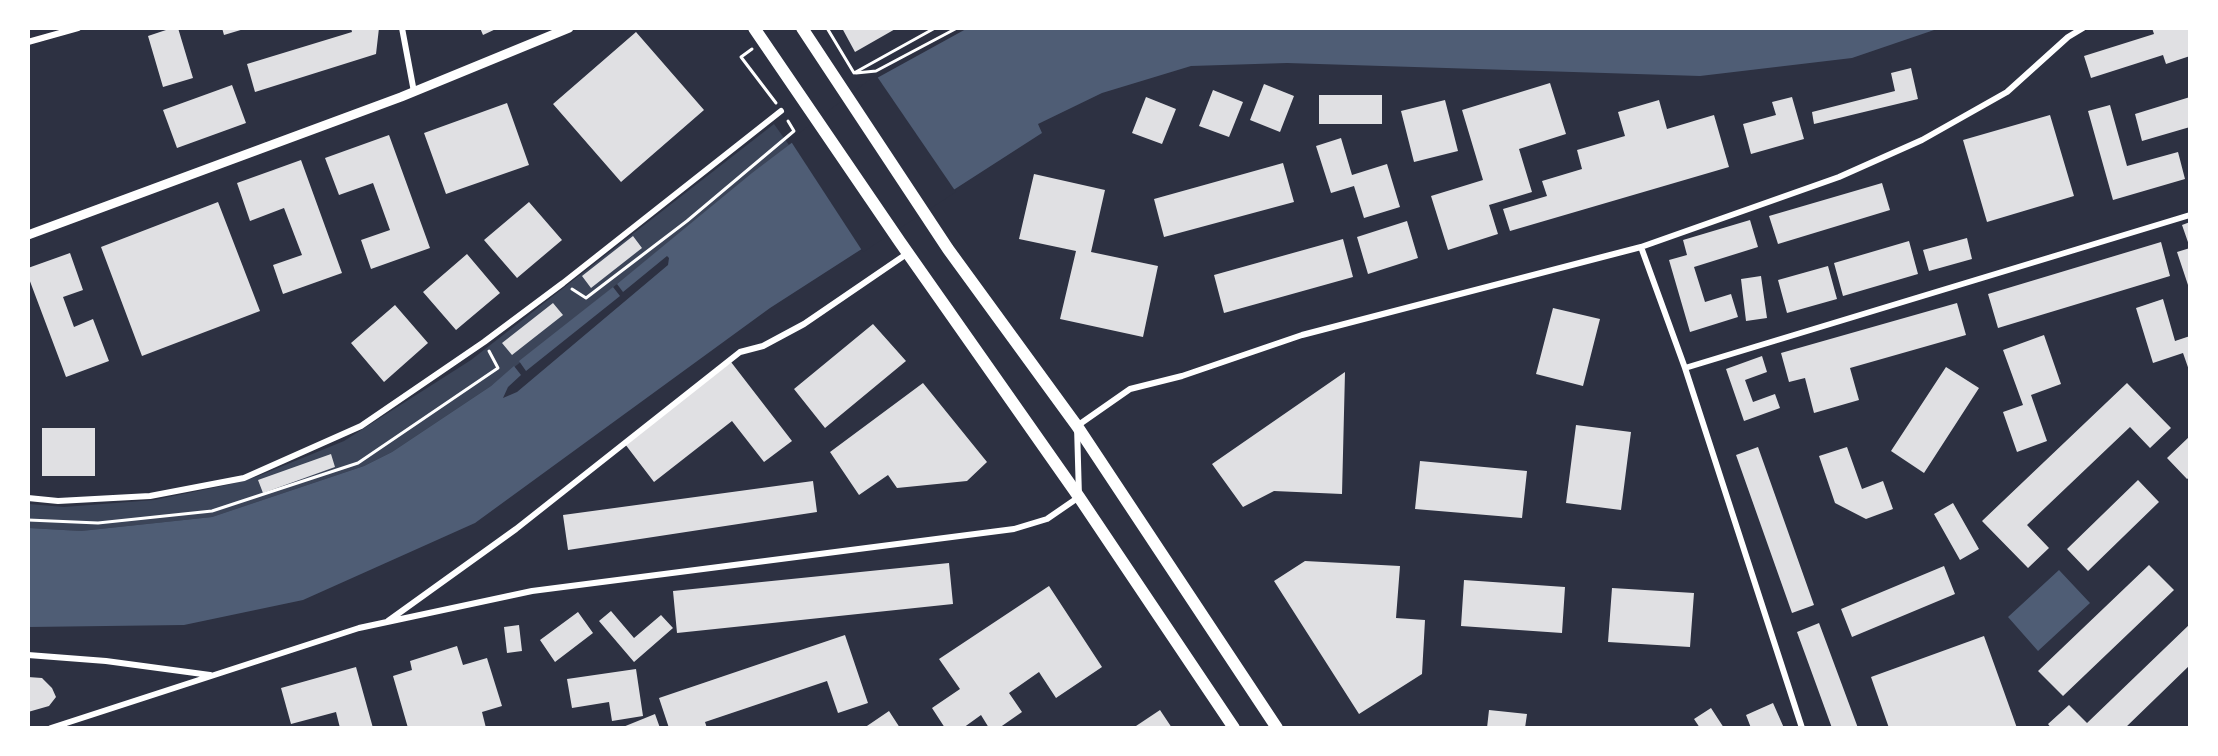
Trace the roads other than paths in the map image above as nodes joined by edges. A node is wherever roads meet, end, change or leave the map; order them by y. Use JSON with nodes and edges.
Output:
{"nodes":[{"id":1,"x":78,"y":28,"type":"edge"},
{"id":2,"x":402,"y":28,"type":"edge"},
{"id":3,"x":569,"y":28,"type":"edge"},
{"id":4,"x":802,"y":28,"type":"edge"},
{"id":5,"x":2083,"y":28,"type":"edge"},
{"id":6,"x":757,"y":33,"type":"edge"},
{"id":7,"x":28,"y":42,"type":"edge"},
{"id":8,"x":414,"y":92,"type":"junction"},
{"id":9,"x":781,"y":111,"type":"road end"},
{"id":10,"x":2190,"y":215,"type":"edge"},
{"id":11,"x":28,"y":236,"type":"edge"},
{"id":12,"x":1641,"y":247,"type":"junction"},
{"id":13,"x":908,"y":253,"type":"junction"},
{"id":14,"x":1685,"y":368,"type":"junction"},
{"id":15,"x":1077,"y":426,"type":"junction"},
{"id":16,"x":1079,"y":497,"type":"junction"},
{"id":17,"x":28,"y":498,"type":"edge"},
{"id":18,"x":385,"y":623,"type":"junction"},
{"id":19,"x":28,"y":655,"type":"edge"},
{"id":20,"x":212,"y":676,"type":"junction"},
{"id":21,"x":51,"y":728,"type":"edge"},
{"id":22,"x":1234,"y":728,"type":"edge"},
{"id":23,"x":1277,"y":728,"type":"edge"},
{"id":24,"x":1802,"y":728,"type":"edge"}],
"edges":[{"from":1,"to":7,"type":"street"},
{"from":2,"to":8,"type":"street"},
{"from":3,"to":8,"type":"street"},
{"from":4,"to":15,"type":"main road"},
{"from":5,"to":12,"type":"street"},
{"from":6,"to":13,"type":"main road"},
{"from":8,"to":11,"type":"street"},
{"from":9,"to":17,"type":"street"},
{"from":10,"to":14,"type":"street"},
{"from":12,"to":14,"type":"street"},
{"from":12,"to":15,"type":"street"},
{"from":13,"to":16,"type":"main road"},
{"from":13,"to":18,"type":"street"},
{"from":14,"to":24,"type":"street"},
{"from":15,"to":16,"type":"street"},
{"from":15,"to":23,"type":"main road"},
{"from":16,"to":18,"type":"street"},
{"from":16,"to":22,"type":"main road"},
{"from":18,"to":20,"type":"street"},
{"from":19,"to":20,"type":"street"},
{"from":20,"to":21,"type":"street"}]}
